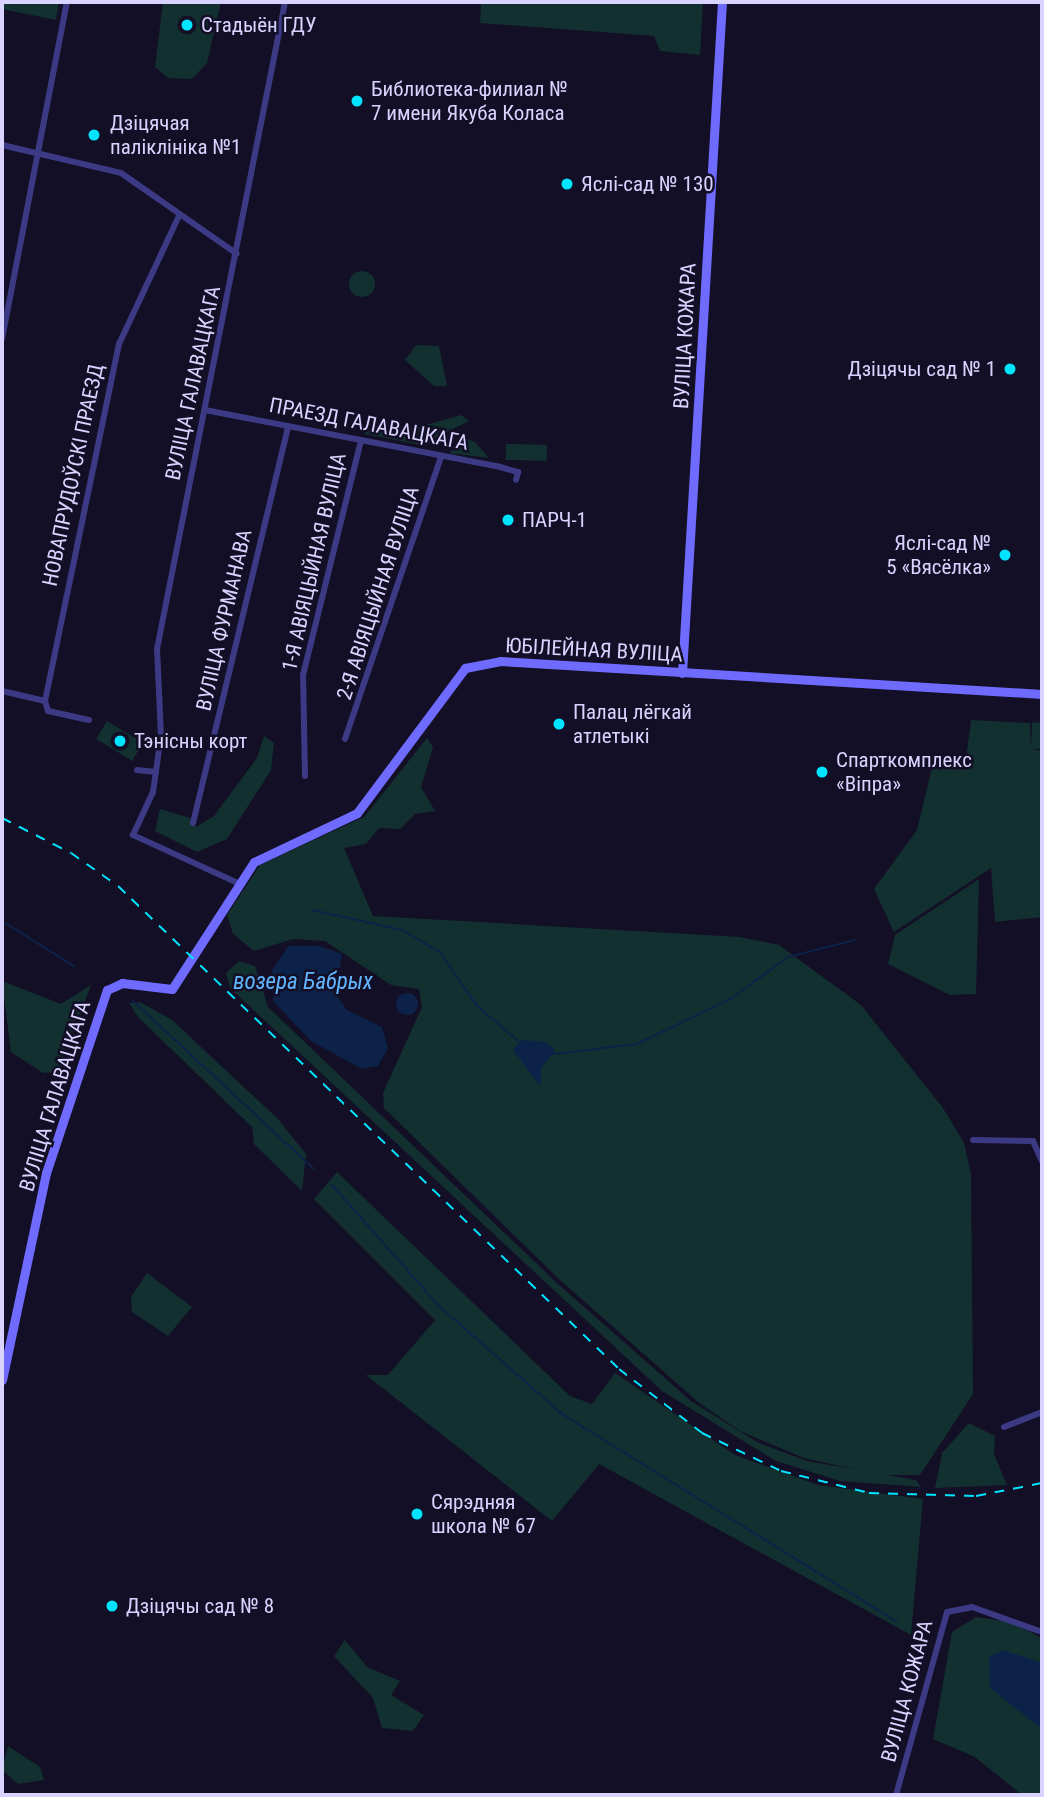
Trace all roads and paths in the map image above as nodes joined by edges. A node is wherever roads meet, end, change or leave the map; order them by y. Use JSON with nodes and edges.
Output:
{"nodes":[{"id":1,"x":67,"y":2,"type":"edge"},
{"id":2,"x":285,"y":2,"type":"edge"},
{"id":3,"x":722,"y":2,"type":"edge"},
{"id":4,"x":2,"y":145,"type":"edge"},
{"id":5,"x":38,"y":151,"type":"junction"},
{"id":6,"x":179,"y":216,"type":"junction"},
{"id":7,"x":237,"y":254,"type":"junction"},
{"id":8,"x":2,"y":339,"type":"edge"},
{"id":9,"x":205,"y":410,"type":"junction"},
{"id":10,"x":288,"y":426,"type":"junction"},
{"id":11,"x":361,"y":440,"type":"junction"},
{"id":12,"x":441,"y":457,"type":"junction"},
{"id":13,"x":516,"y":480,"type":"dead end"},
{"id":14,"x":682,"y":673,"type":"junction"},
{"id":15,"x":2,"y":691,"type":"edge"},
{"id":16,"x":1042,"y":694,"type":"edge"},
{"id":17,"x":45,"y":701,"type":"junction"},
{"id":18,"x":89,"y":720,"type":"dead end"},
{"id":19,"x":345,"y":739,"type":"dead end"},
{"id":20,"x":136,"y":770,"type":"dead end"},
{"id":21,"x":156,"y":772,"type":"junction"},
{"id":22,"x":305,"y":776,"type":"dead end"},
{"id":23,"x":193,"y":823,"type":"dead end"},
{"id":24,"x":240,"y":884,"type":"junction"},
{"id":25,"x":973,"y":1140,"type":"dead end"},
{"id":26,"x":1042,"y":1141,"type":"edge"},
{"id":27,"x":1034,"y":1142,"type":"junction"},
{"id":28,"x":1042,"y":1161,"type":"edge"},
{"id":29,"x":2,"y":1380,"type":"edge"},
{"id":30,"x":1042,"y":1412,"type":"edge"},
{"id":31,"x":1004,"y":1427,"type":"dead end"},
{"id":32,"x":1042,"y":1632,"type":"edge"},
{"id":33,"x":896,"y":1795,"type":"edge"}],
"edges":[{"from":1,"to":5,"type":"street"},
{"from":2,"to":7,"type":"street","name":"ВУЛІЦА ГАЛАВАЦКАГА"},
{"from":3,"to":14,"type":"street","name":"ВУЛІЦА КОЖАРА"},
{"from":4,"to":5,"type":"street"},
{"from":5,"to":6,"type":"street"},
{"from":5,"to":8,"type":"street"},
{"from":6,"to":7,"type":"street"},
{"from":6,"to":17,"type":"street","name":"НОВАПРУДОЎСКІ ПРАЕЗД"},
{"from":7,"to":9,"type":"street","name":"ВУЛІЦА ГАЛАВАЦКАГА"},
{"from":9,"to":10,"type":"street","name":"ПРАЕЗД ГАЛАВАЦКАГА"},
{"from":9,"to":21,"type":"street","name":"ВУЛІЦА ГАЛАВАЦКАГА"},
{"from":10,"to":11,"type":"street","name":"ПРАЕЗД ГАЛАВАЦКАГА"},
{"from":10,"to":23,"type":"street","name":"ВУЛІЦА ФУРМАНАВА"},
{"from":11,"to":12,"type":"street","name":"ПРАЕЗД ГАЛАВАЦКАГА"},
{"from":11,"to":22,"type":"street","name":"1-Я АВІЯЦЫЙНАЯ ВУЛІЦА"},
{"from":12,"to":13,"type":"street","name":"ПРАЕЗД ГАЛАВАЦКАГА"},
{"from":12,"to":19,"type":"street","name":"2-Я АВІЯЦЫЙНАЯ ВУЛІЦА"},
{"from":14,"to":16,"type":"street","name":"ЮБІЛЕЙНАЯ ВУЛІЦА"},
{"from":14,"to":24,"type":"street","name":"ЮБІЛЕЙНАЯ ВУЛІЦА"},
{"from":15,"to":17,"type":"street"},
{"from":17,"to":18,"type":"street"},
{"from":20,"to":21,"type":"street"},
{"from":21,"to":24,"type":"street","name":"ВУЛІЦА ГАЛАВАЦКАГА"},
{"from":24,"to":29,"type":"street","name":"ВУЛІЦА ГАЛАВАЦКАГА"},
{"from":25,"to":27,"type":"street"},
{"from":26,"to":27,"type":"street"},
{"from":27,"to":28,"type":"street"},
{"from":30,"to":31,"type":"street"},
{"from":32,"to":33,"type":"street","name":"ВУЛІЦА КОЖАРА"}]}
